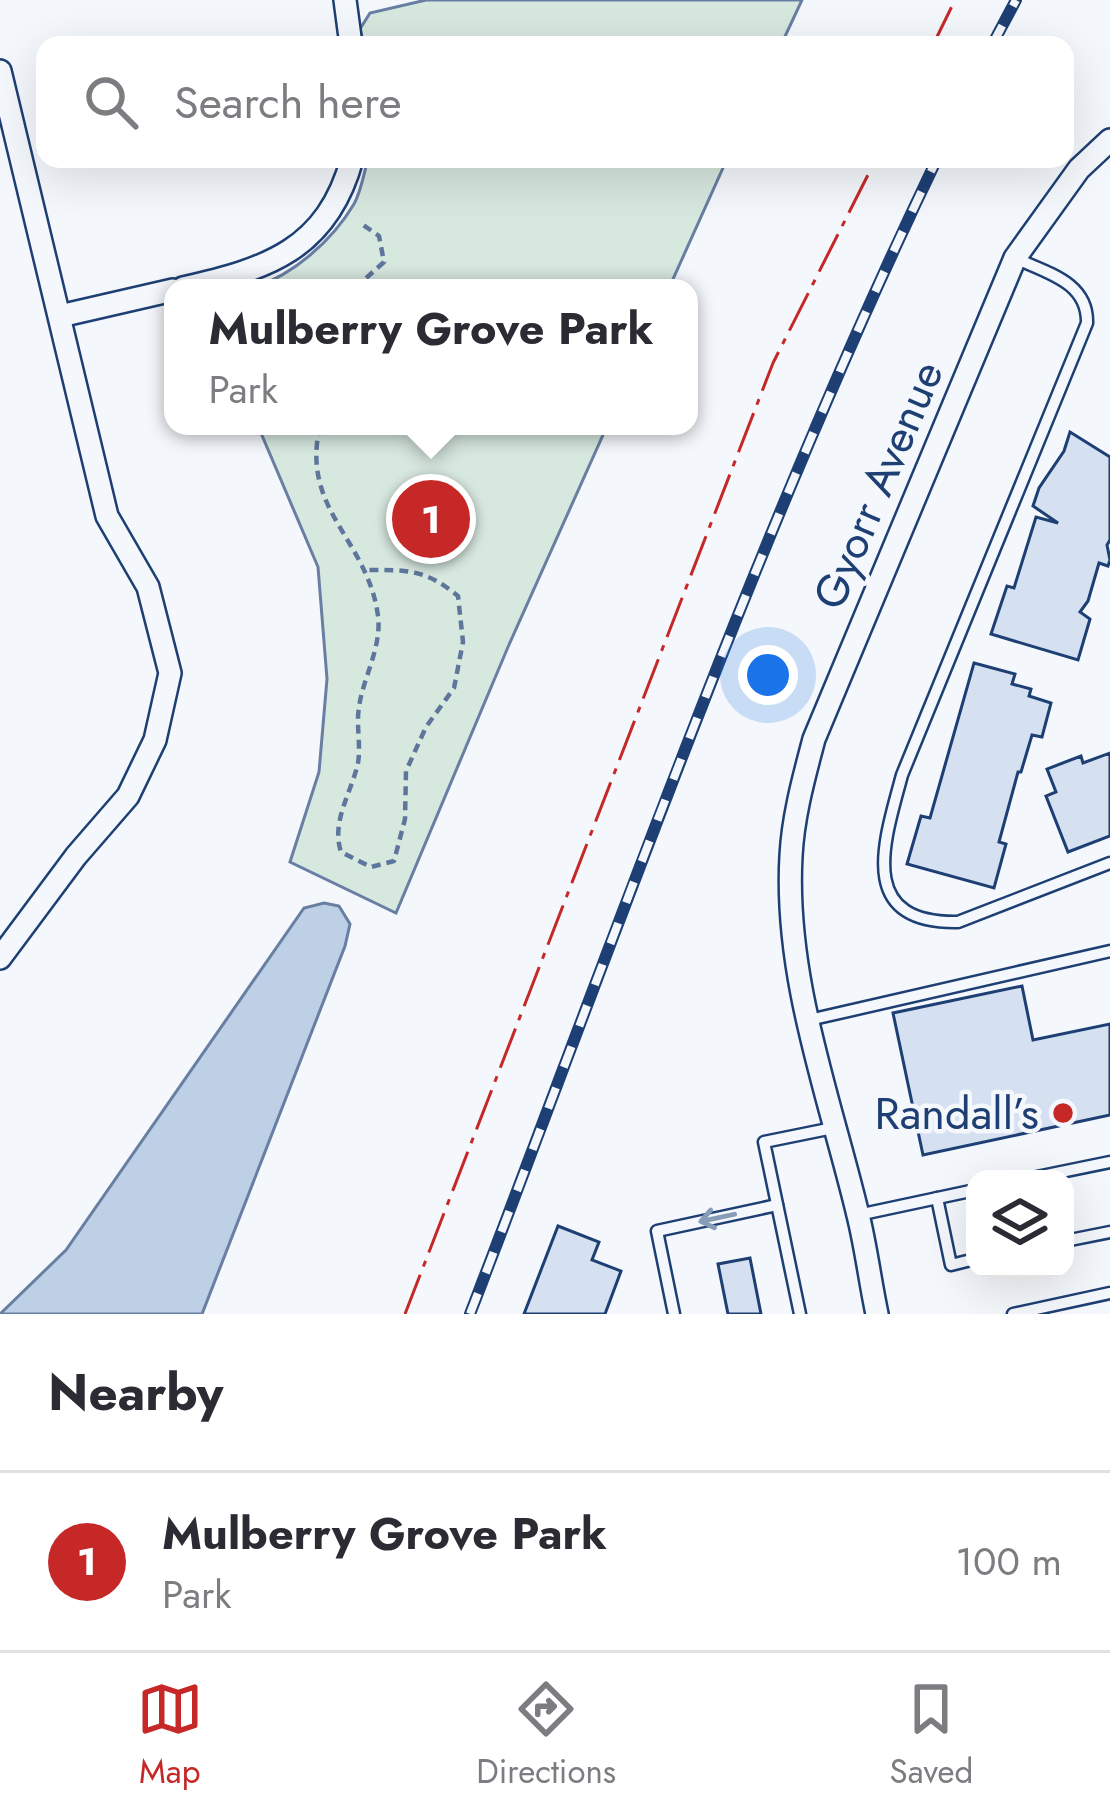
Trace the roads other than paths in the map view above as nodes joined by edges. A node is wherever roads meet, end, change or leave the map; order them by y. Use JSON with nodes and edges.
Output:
{"nodes":[{"id":1,"x":348,"y":0,"type":"edge"},
{"id":2,"x":350,"y":36,"type":"edge"},
{"id":3,"x":0,"y":70,"type":"edge"},
{"id":4,"x":1110,"y":140,"type":"edge"},
{"id":5,"x":348,"y":168,"type":"edge"},
{"id":6,"x":1015,"y":259,"type":"junction"},
{"id":7,"x":222,"y":279,"type":"edge"},
{"id":8,"x":164,"y":292,"type":"edge"},
{"id":9,"x":60,"y":316,"type":"junction"},
{"id":10,"x":1110,"y":863,"type":"edge"},
{"id":11,"x":1110,"y":951,"type":"edge"},
{"id":12,"x":0,"y":958,"type":"edge"},
{"id":13,"x":809,"y":1020,"type":"junction"},
{"id":14,"x":833,"y":1127,"type":"junction"},
{"id":15,"x":1110,"y":1162,"type":"edge"},
{"id":16,"x":1071,"y":1170,"type":"edge"},
{"id":17,"x":966,"y":1192,"type":"edge"},
{"id":18,"x":937,"y":1198,"type":"junction"},
{"id":19,"x":777,"y":1205,"type":"junction"},
{"id":20,"x":858,"y":1215,"type":"junction"},
{"id":21,"x":1110,"y":1232,"type":"edge"},
{"id":22,"x":1074,"y":1239,"type":"edge"},
{"id":23,"x":966,"y":1261,"type":"edge"},
{"id":24,"x":1105,"y":1294,"type":"edge"},
{"id":25,"x":674,"y":1314,"type":"edge"},
{"id":26,"x":800,"y":1314,"type":"edge"},
{"id":27,"x":877,"y":1314,"type":"edge"},
{"id":28,"x":1013,"y":1314,"type":"edge"},
{"id":29,"x":1105,"y":1314,"type":"edge"}],
"edges":[{"from":1,"to":2,"type":"street"},
{"from":3,"to":9,"type":"street"},
{"from":4,"to":6,"type":"street","name":"Gyorr Avenue"},
{"from":5,"to":7,"type":"street"},
{"from":6,"to":10,"type":"lane"},
{"from":6,"to":13,"type":"street","name":"Gyorr Avenue"},
{"from":8,"to":9,"type":"street"},
{"from":9,"to":12,"type":"street"},
{"from":11,"to":13,"type":"lane"},
{"from":13,"to":14,"type":"street","name":"Gyorr Avenue"},
{"from":14,"to":19,"type":"lane"},
{"from":14,"to":20,"type":"street","name":"Gyorr Avenue"},
{"from":15,"to":16,"type":"lane"},
{"from":17,"to":18,"type":"lane"},
{"from":18,"to":20,"type":"lane"},
{"from":18,"to":23,"type":"lane"},
{"from":19,"to":25,"type":"lane","one_way":true},
{"from":19,"to":26,"type":"lane"},
{"from":20,"to":27,"type":"street","name":"Gyorr Avenue"},
{"from":21,"to":22,"type":"lane"},
{"from":24,"to":28,"type":"lane"},
{"from":24,"to":29,"type":"lane"}]}
